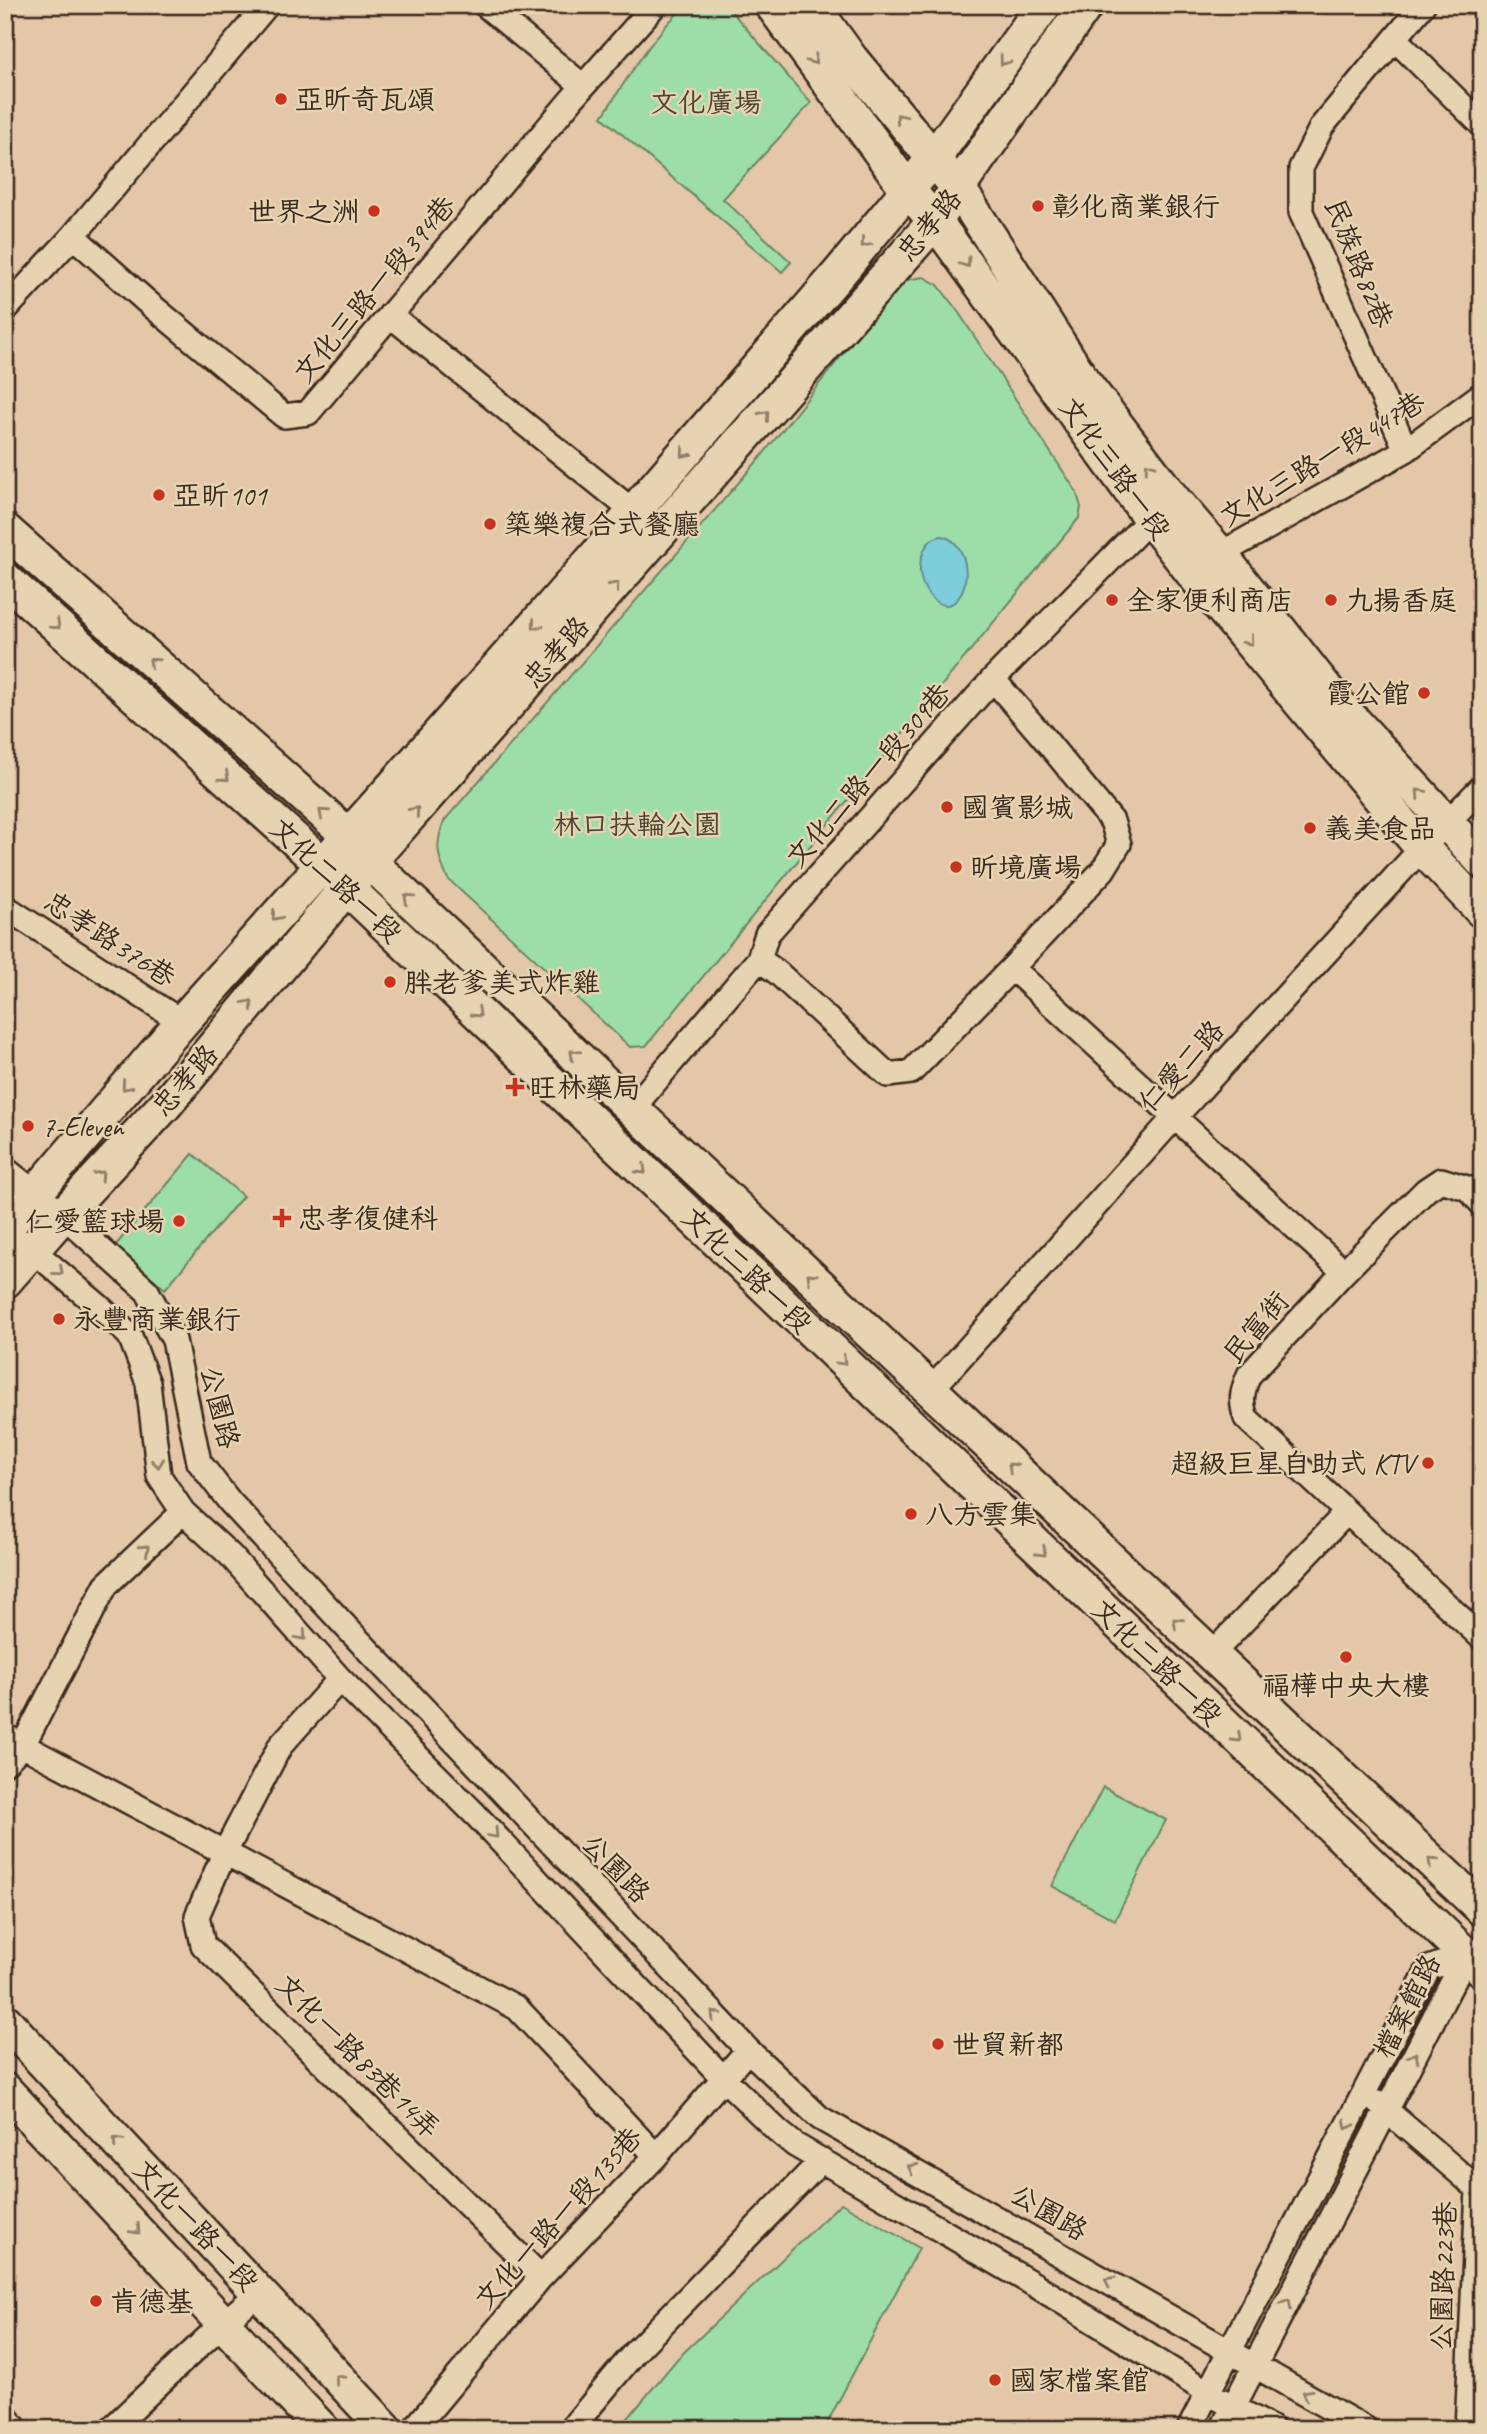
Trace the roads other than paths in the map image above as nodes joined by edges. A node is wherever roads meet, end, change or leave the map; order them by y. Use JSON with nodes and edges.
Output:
{"nodes":[{"id":1,"x":267,"y":5,"type":"edge"},
{"id":2,"x":485,"y":5,"type":"edge"},
{"id":3,"x":654,"y":5,"type":"edge"},
{"id":4,"x":772,"y":5,"type":"edge"},
{"id":5,"x":812,"y":5,"type":"edge"},
{"id":6,"x":1044,"y":5,"type":"edge"},
{"id":7,"x":1086,"y":5,"type":"edge"},
{"id":8,"x":1423,"y":5,"type":"edge"},
{"id":9,"x":1395,"y":39,"type":"junction"},
{"id":10,"x":583,"y":86,"type":"junction"},
{"id":11,"x":1482,"y":125,"type":"edge"},
{"id":12,"x":934,"y":158,"type":"junction"},
{"id":13,"x":959,"y":189,"type":"junction"},
{"id":14,"x":908,"y":190,"type":"junction"},
{"id":15,"x":935,"y":220,"type":"junction"},
{"id":16,"x":73,"y":236,"type":"junction"},
{"id":17,"x":5,"y":310,"type":"edge"},
{"id":18,"x":390,"y":315,"type":"junction"},
{"id":19,"x":1482,"y":394,"type":"edge"},
{"id":20,"x":1406,"y":450,"type":"junction"},
{"id":21,"x":1161,"y":509,"type":"junction"},
{"id":22,"x":634,"y":512,"type":"junction"},
{"id":23,"x":5,"y":530,"type":"edge"},
{"id":24,"x":1220,"y":554,"type":"junction"},
{"id":25,"x":1194,"y":575,"type":"junction"},
{"id":26,"x":5,"y":579,"type":"edge"},
{"id":27,"x":993,"y":679,"type":"junction"},
{"id":28,"x":1482,"y":787,"type":"edge"},
{"id":29,"x":1448,"y":824,"type":"junction"},
{"id":30,"x":349,"y":836,"type":"junction"},
{"id":31,"x":1422,"y":848,"type":"junction"},
{"id":32,"x":1482,"y":861,"type":"edge"},
{"id":33,"x":370,"y":862,"type":"junction"},
{"id":34,"x":322,"y":864,"type":"junction"},
{"id":35,"x":346,"y":888,"type":"junction"},
{"id":36,"x":5,"y":907,"type":"edge"},
{"id":37,"x":1482,"y":911,"type":"edge"},
{"id":38,"x":759,"y":959,"type":"junction"},
{"id":39,"x":1012,"y":968,"type":"junction"},
{"id":40,"x":182,"y":1022,"type":"junction"},
{"id":41,"x":632,"y":1109,"type":"junction"},
{"id":42,"x":1174,"y":1118,"type":"junction"},
{"id":43,"x":5,"y":1169,"type":"edge"},
{"id":44,"x":37,"y":1194,"type":"junction"},
{"id":45,"x":1482,"y":1204,"type":"edge"},
{"id":46,"x":63,"y":1215,"type":"junction"},
{"id":47,"x":6,"y":1227,"type":"edge"},
{"id":48,"x":34,"y":1250,"type":"junction"},
{"id":49,"x":1344,"y":1272,"type":"junction"},
{"id":50,"x":5,"y":1281,"type":"edge"},
{"id":51,"x":157,"y":1309,"type":"junction"},
{"id":52,"x":130,"y":1336,"type":"junction"},
{"id":53,"x":931,"y":1390,"type":"junction"},
{"id":54,"x":235,"y":1507,"type":"junction"},
{"id":55,"x":183,"y":1512,"type":"junction"},
{"id":56,"x":1347,"y":1512,"type":"junction"},
{"id":57,"x":206,"y":1534,"type":"junction"},
{"id":58,"x":1482,"y":1638,"type":"edge"},
{"id":59,"x":1211,"y":1655,"type":"junction"},
{"id":60,"x":340,"y":1679,"type":"junction"},
{"id":61,"x":14,"y":1741,"type":"edge"},
{"id":62,"x":5,"y":1763,"type":"edge"},
{"id":63,"x":489,"y":1778,"type":"junction"},
{"id":64,"x":465,"y":1804,"type":"junction"},
{"id":65,"x":224,"y":1854,"type":"junction"},
{"id":66,"x":1482,"y":1909,"type":"edge"},
{"id":67,"x":1476,"y":1958,"type":"edge"},
{"id":68,"x":5,"y":2021,"type":"edge"},
{"id":69,"x":748,"y":2050,"type":"junction"},
{"id":70,"x":724,"y":2079,"type":"junction"},
{"id":71,"x":5,"y":2090,"type":"edge"},
{"id":72,"x":1365,"y":2093,"type":"junction"},
{"id":73,"x":1388,"y":2110,"type":"junction"},
{"id":74,"x":820,"y":2118,"type":"junction"},
{"id":75,"x":795,"y":2145,"type":"junction"},
{"id":76,"x":656,"y":2156,"type":"junction"},
{"id":77,"x":822,"y":2160,"type":"junction"},
{"id":78,"x":541,"y":2277,"type":"junction"},
{"id":79,"x":259,"y":2293,"type":"junction"},
{"id":80,"x":223,"y":2323,"type":"junction"},
{"id":81,"x":1230,"y":2350,"type":"junction"},
{"id":82,"x":1256,"y":2364,"type":"junction"},
{"id":83,"x":1208,"y":2392,"type":"junction"},
{"id":84,"x":1233,"y":2407,"type":"junction"},
{"id":85,"x":5,"y":2416,"type":"edge"},
{"id":86,"x":16,"y":2429,"type":"edge"},
{"id":87,"x":111,"y":2429,"type":"edge"},
{"id":88,"x":322,"y":2429,"type":"edge"},
{"id":89,"x":386,"y":2429,"type":"edge"},
{"id":90,"x":414,"y":2429,"type":"edge"},
{"id":91,"x":571,"y":2429,"type":"edge"},
{"id":92,"x":1189,"y":2429,"type":"edge"},
{"id":93,"x":1222,"y":2429,"type":"edge"},
{"id":94,"x":1273,"y":2429,"type":"edge"},
{"id":95,"x":1366,"y":2429,"type":"edge"},
{"id":96,"x":1467,"y":2429,"type":"edge"}],
"edges":[{"from":1,"to":16,"type":"street"},
{"from":2,"to":10,"type":"street"},
{"from":3,"to":10,"type":"street","name":"文化三路一段394巷"},
{"from":4,"to":14,"type":"street","name":"文化三路一段","one_way":true},
{"from":12,"to":5,"type":"street","name":"文化三路一段","one_way":true},
{"from":6,"to":12,"type":"street","name":"忠孝路","one_way":true},
{"from":7,"to":13,"type":"street","name":"忠孝路"},
{"from":8,"to":9,"type":"street","name":"民族路82巷"},
{"from":9,"to":11,"type":"street"},
{"from":9,"to":20,"type":"street","name":"民族路82巷"},
{"from":10,"to":18,"type":"street","name":"文化三路一段394巷"},
{"from":12,"to":13,"type":"street","name":"文化三路一段"},
{"from":12,"to":14,"type":"street","name":"忠孝路"},
{"from":13,"to":15,"type":"street","name":"忠孝路"},
{"from":21,"to":13,"type":"street","name":"文化三路一段","one_way":true},
{"from":14,"to":15,"type":"street","name":"文化三路一段"},
{"from":14,"to":22,"type":"street","name":"忠孝路","one_way":true},
{"from":15,"to":21,"type":"street","name":"文化三路一段","one_way":true},
{"from":33,"to":15,"type":"street","name":"忠孝路","one_way":true},
{"from":16,"to":17,"type":"street"},
{"from":16,"to":18,"type":"street","name":"文化三路一段394巷"},
{"from":18,"to":22,"type":"street"},
{"from":19,"to":20,"type":"street","name":"文化三路一段447巷"},
{"from":20,"to":24,"type":"street","name":"文化三路一段447巷"},
{"from":21,"to":24,"type":"street","name":"文化三路一段"},
{"from":21,"to":25,"type":"street","name":"文化三路一段"},
{"from":21,"to":27,"type":"street","name":"文化二路一段309巷"},
{"from":22,"to":30,"type":"street","name":"忠孝路","one_way":true},
{"from":30,"to":23,"type":"street","name":"文化二路一段","one_way":true},
{"from":24,"to":25,"type":"street","name":"文化三路一段447巷"},
{"from":29,"to":24,"type":"street","name":"文化三路一段","one_way":true},
{"from":25,"to":31,"type":"street","name":"文化三路一段","one_way":true},
{"from":26,"to":34,"type":"street","name":"文化二路一段","one_way":true},
{"from":27,"to":38,"type":"street","name":"文化二路一段309巷"},
{"from":27,"to":39,"type":"street"},
{"from":28,"to":29,"type":"street","name":"仁愛二路"},
{"from":29,"to":31,"type":"street","name":"仁愛二路"},
{"from":29,"to":32,"type":"street","name":"文化三路一段"},
{"from":30,"to":33,"type":"street","name":"文化二路一段"},
{"from":30,"to":34,"type":"street","name":"忠孝路"},
{"from":31,"to":37,"type":"street","name":"文化三路一段"},
{"from":31,"to":42,"type":"street","name":"仁愛二路"},
{"from":33,"to":35,"type":"street","name":"忠孝路"},
{"from":41,"to":33,"type":"street","name":"文化二路一段","one_way":true},
{"from":34,"to":35,"type":"street","name":"文化二路一段"},
{"from":34,"to":40,"type":"street","name":"忠孝路","one_way":true},
{"from":46,"to":35,"type":"street","name":"忠孝路","one_way":true},
{"from":35,"to":67,"type":"street","name":"文化二路一段","one_way":true},
{"from":36,"to":40,"type":"street","name":"忠孝路376巷"},
{"from":38,"to":39,"type":"street"},
{"from":38,"to":41,"type":"street","name":"文化二路一段309巷"},
{"from":39,"to":42,"type":"street"},
{"from":40,"to":44,"type":"street","name":"忠孝路","one_way":true},
{"from":53,"to":41,"type":"street","name":"文化二路一段","one_way":true},
{"from":42,"to":49,"type":"street"},
{"from":42,"to":53,"type":"street","name":"仁愛二路"},
{"from":43,"to":44,"type":"street","name":"公園路"},
{"from":44,"to":46,"type":"street","name":"公園路"},
{"from":44,"to":47,"type":"street","name":"忠孝路"},
{"from":45,"to":49,"type":"street","name":"民富街"},
{"from":46,"to":48,"type":"street","name":"忠孝路"},
{"from":46,"to":51,"type":"street","name":"公園路"},
{"from":47,"to":48,"type":"street"},
{"from":48,"to":50,"type":"street","name":"忠孝路"},
{"from":48,"to":52,"type":"street","one_way":true},
{"from":49,"to":56,"type":"street","name":"民富街"},
{"from":51,"to":52,"type":"street"},
{"from":51,"to":54,"type":"street","name":"公園路"},
{"from":52,"to":55,"type":"street","one_way":true},
{"from":59,"to":53,"type":"street","name":"文化二路一段","one_way":true},
{"from":54,"to":57,"type":"street"},
{"from":54,"to":63,"type":"street","name":"公園路"},
{"from":55,"to":57,"type":"street"},
{"from":61,"to":55,"type":"street","one_way":true},
{"from":56,"to":58,"type":"street","name":"民富街"},
{"from":56,"to":59,"type":"street"},
{"from":57,"to":60,"type":"street","one_way":true},
{"from":66,"to":59,"type":"street","name":"文化二路一段","one_way":true},
{"from":60,"to":64,"type":"street"},
{"from":60,"to":65,"type":"street","name":"文化一路83巷14弄"},
{"from":61,"to":62,"type":"street"},
{"from":61,"to":65,"type":"street"},
{"from":63,"to":64,"type":"street"},
{"from":69,"to":63,"type":"street","name":"公園路","one_way":true},
{"from":64,"to":70,"type":"street","one_way":true},
{"from":65,"to":76,"type":"street"},
{"from":65,"to":78,"type":"street","name":"文化一路83巷14弄"},
{"from":67,"to":72,"type":"street","name":"檔案館路"},
{"from":73,"to":67,"type":"street","name":"檔案館路","one_way":true},
{"from":79,"to":68,"type":"street","name":"文化一路一段","one_way":true},
{"from":69,"to":70,"type":"street","name":"文化一路一段135巷"},
{"from":69,"to":74,"type":"street","name":"公園路"},
{"from":70,"to":75,"type":"street"},
{"from":70,"to":76,"type":"street","name":"文化一路一段135巷"},
{"from":71,"to":80,"type":"street","name":"文化一路一段","one_way":true},
{"from":72,"to":73,"type":"street","name":"公園路223巷"},
{"from":72,"to":81,"type":"street","name":"檔案館路","one_way":true},
{"from":82,"to":73,"type":"street","name":"檔案館路","one_way":true},
{"from":73,"to":96,"type":"street","name":"公園路223巷"},
{"from":74,"to":75,"type":"street"},
{"from":81,"to":74,"type":"street","name":"公園路","one_way":true},
{"from":75,"to":77,"type":"street"},
{"from":76,"to":78,"type":"street","name":"文化一路一段135巷"},
{"from":77,"to":83,"type":"street"},
{"from":77,"to":91,"type":"street"},
{"from":78,"to":90,"type":"street","name":"文化一路一段135巷"},
{"from":79,"to":80,"type":"street"},
{"from":89,"to":79,"type":"street","name":"文化一路一段","one_way":true},
{"from":80,"to":87,"type":"street"},
{"from":80,"to":88,"type":"street","name":"文化一路一段"},
{"from":81,"to":82,"type":"street","name":"公園路"},
{"from":81,"to":83,"type":"street","name":"檔案館路"},
{"from":82,"to":84,"type":"street","name":"檔案館路"},
{"from":95,"to":82,"type":"street","name":"公園路","one_way":true},
{"from":83,"to":84,"type":"street"},
{"from":83,"to":92,"type":"street","name":"檔案館路"},
{"from":84,"to":93,"type":"street","name":"檔案館路"},
{"from":84,"to":94,"type":"street"},
{"from":85,"to":86,"type":"street"}]}
